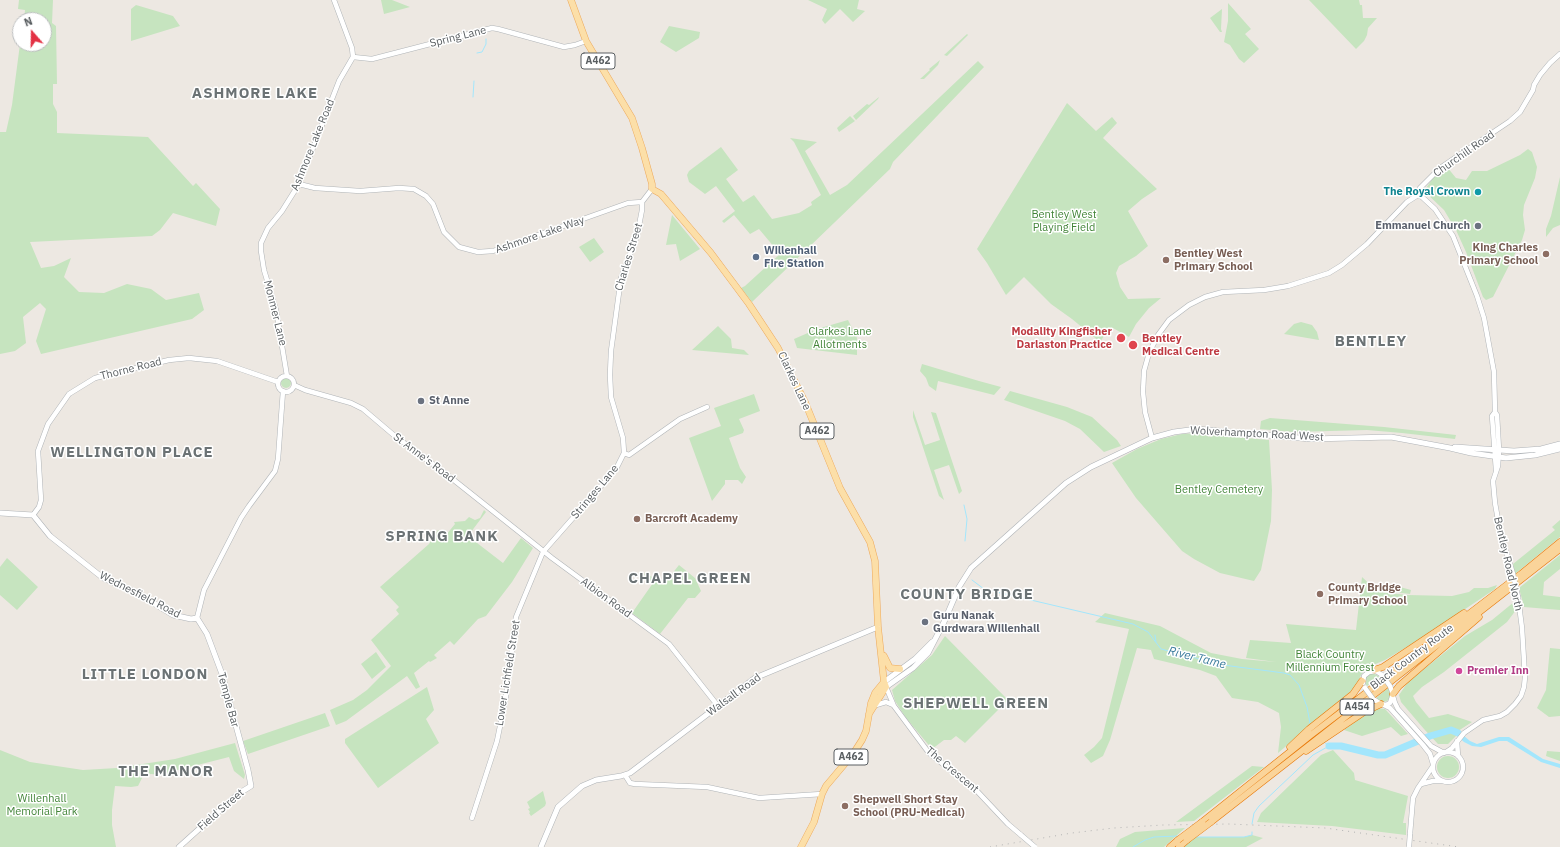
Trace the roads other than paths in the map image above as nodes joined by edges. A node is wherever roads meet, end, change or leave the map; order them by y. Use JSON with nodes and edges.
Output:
{"nodes":[{"id":1,"x":334,"y":0,"type":"edge"},
{"id":2,"x":571,"y":0,"type":"edge"},
{"id":3,"x":586,"y":41,"type":"junction"},
{"id":4,"x":1560,"y":54,"type":"edge"},
{"id":5,"x":353,"y":57,"type":"junction"},
{"id":6,"x":299,"y":184,"type":"junction"},
{"id":7,"x":652,"y":189,"type":"junction"},
{"id":8,"x":1418,"y":195,"type":"junction"},
{"id":9,"x":642,"y":202,"type":"junction"},
{"id":10,"x":261,"y":251,"type":"joint"},
{"id":11,"x":610,"y":375,"type":"joint"},
{"id":12,"x":287,"y":376,"type":"junction"},
{"id":13,"x":278,"y":382,"type":"junction"},
{"id":14,"x":294,"y":385,"type":"junction"},
{"id":15,"x":283,"y":391,"type":"junction"},
{"id":16,"x":707,"y":407,"type":"dead end"},
{"id":17,"x":1152,"y":438,"type":"junction"},
{"id":18,"x":1450,"y":448,"type":"junction"},
{"id":19,"x":1559,"y":448,"type":"edge"},
{"id":20,"x":1497,"y":450,"type":"junction"},
{"id":21,"x":624,"y":453,"type":"junction"},
{"id":22,"x":1497,"y":457,"type":"junction"},
{"id":23,"x":0,"y":513,"type":"edge"},
{"id":24,"x":33,"y":515,"type":"junction"},
{"id":25,"x":1560,"y":542,"type":"edge"},
{"id":26,"x":1560,"y":549,"type":"edge"},
{"id":27,"x":543,"y":552,"type":"junction"},
{"id":28,"x":1504,"y":594,"type":"junction"},
{"id":29,"x":1489,"y":599,"type":"junction"},
{"id":30,"x":197,"y":618,"type":"junction"},
{"id":31,"x":878,"y":627,"type":"junction"},
{"id":32,"x":935,"y":639,"type":"junction"},
{"id":33,"x":882,"y":649,"type":"junction"},
{"id":34,"x":900,"y":669,"type":"junction"},
{"id":35,"x":1374,"y":670,"type":"junction"},
{"id":36,"x":1362,"y":681,"type":"junction"},
{"id":37,"x":885,"y":685,"type":"junction"},
{"id":38,"x":1393,"y":695,"type":"junction"},
{"id":39,"x":1382,"y":705,"type":"junction"},
{"id":40,"x":718,"y":706,"type":"junction"},
{"id":41,"x":894,"y":706,"type":"junction"},
{"id":42,"x":873,"y":707,"type":"junction"},
{"id":43,"x":869,"y":714,"type":"junction"},
{"id":44,"x":1458,"y":740,"type":"junction"},
{"id":45,"x":1445,"y":753,"type":"junction"},
{"id":46,"x":1458,"y":756,"type":"junction"},
{"id":47,"x":1433,"y":765,"type":"junction"},
{"id":48,"x":1278,"y":768,"type":"junction"},
{"id":49,"x":1262,"y":774,"type":"junction"},
{"id":50,"x":624,"y":775,"type":"junction"},
{"id":51,"x":1445,"y":781,"type":"junction"},
{"id":52,"x":1420,"y":785,"type":"junction"},
{"id":53,"x":251,"y":786,"type":"joint"},
{"id":54,"x":822,"y":794,"type":"junction"},
{"id":55,"x":472,"y":818,"type":"dead end"},
{"id":56,"x":1178,"y":844,"type":"edge"},
{"id":57,"x":179,"y":847,"type":"edge"},
{"id":58,"x":541,"y":847,"type":"edge"},
{"id":59,"x":801,"y":847,"type":"edge"},
{"id":60,"x":1035,"y":847,"type":"edge"},
{"id":61,"x":1170,"y":847,"type":"edge"},
{"id":62,"x":1409,"y":847,"type":"edge"}],
"edges":[{"from":1,"to":5,"type":"street"},
{"from":2,"to":3,"type":"main road","number":"A462"},
{"from":3,"to":5,"type":"street","name":"Spring Lane"},
{"from":3,"to":7,"type":"main road","number":"A462"},
{"from":4,"to":8,"type":"street","name":"Churchill Road"},
{"from":5,"to":6,"type":"street","name":"Ashmore Lake Road"},
{"from":6,"to":9,"type":"street","name":"Ashmore Lake Way"},
{"from":6,"to":10,"type":"street","name":"Ashmore Lake Road"},
{"from":7,"to":9,"type":"street"},
{"from":7,"to":31,"type":"main road","name":"Clarkes Lane","number":"A462"},
{"from":8,"to":17,"type":"street","name":"Churchill Road"},
{"from":8,"to":20,"type":"street","name":"Bentley Road North"},
{"from":9,"to":11,"type":"street","name":"Charles Street"},
{"from":10,"to":12,"type":"street","name":"Monmer Lane"},
{"from":11,"to":21,"type":"street","name":"Stringes Lane"},
{"from":12,"to":13,"type":"street"},
{"from":12,"to":14,"type":"street"},
{"from":13,"to":15,"type":"street"},
{"from":13,"to":24,"type":"street","name":"Thorne Road"},
{"from":14,"to":15,"type":"street"},
{"from":14,"to":27,"type":"street","name":"St Anne's Road"},
{"from":15,"to":30,"type":"street"},
{"from":16,"to":21,"type":"street"},
{"from":17,"to":18,"type":"main road","name":"Wolverhampton Road West"},
{"from":17,"to":32,"type":"main road","name":"Wolverhampton Road West"},
{"from":18,"to":20,"type":"main road","name":"Wolverhampton Road West"},
{"from":18,"to":22,"type":"main road","name":"Wolverhampton Road West"},
{"from":19,"to":20,"type":"main road","name":"Wolverhampton Road West"},
{"from":19,"to":22,"type":"main road","name":"Wolverhampton Road West"},
{"from":20,"to":22,"type":"street","name":"Bentley Road North"},
{"from":21,"to":27,"type":"street","name":"Stringes Lane"},
{"from":22,"to":44,"type":"street","name":"Bentley Road North","bridge":true},
{"from":23,"to":24,"type":"main road"},
{"from":24,"to":30,"type":"main road","name":"Wednesfield Road"},
{"from":25,"to":29,"type":"highway","name":"Black Country Route","number":"A454"},
{"from":26,"to":28,"type":"highway","name":"Black Country Route","number":"A454"},
{"from":27,"to":40,"type":"street","name":"Albion Road"},
{"from":27,"to":55,"type":"street","name":"Lower Lichfield Street"},
{"from":28,"to":38,"type":"highway"},
{"from":28,"to":48,"type":"highway","name":"Black Country Route","number":"A454"},
{"from":29,"to":35,"type":"highway"},
{"from":29,"to":49,"type":"highway","name":"Black Country Route","number":"A454"},
{"from":30,"to":53,"type":"main road","name":"Temple Bar"},
{"from":31,"to":33,"type":"main road","number":"A462"},
{"from":31,"to":40,"type":"main road","name":"Walsall Road"},
{"from":32,"to":34,"type":"main road","name":"Wolverhampton Road West"},
{"from":32,"to":37,"type":"main road","name":"Wolverhampton Road West"},
{"from":33,"to":34,"type":"main road","number":"A462"},
{"from":33,"to":37,"type":"main road","number":"A462"},
{"from":34,"to":37,"type":"main road","name":"Wolverhampton Road West"},
{"from":35,"to":36,"type":"street"},
{"from":35,"to":38,"type":"street","bridge":true},
{"from":36,"to":39,"type":"street","bridge":true},
{"from":36,"to":49,"type":"highway"},
{"from":37,"to":41,"type":"street","name":"The Crescent"},
{"from":37,"to":42,"type":"main road","number":"A462"},
{"from":37,"to":43,"type":"main road","number":"A462"},
{"from":38,"to":39,"type":"street"},
{"from":38,"to":45,"type":"street"},
{"from":39,"to":47,"type":"street"},
{"from":39,"to":48,"type":"highway"},
{"from":40,"to":50,"type":"main road","name":"Walsall Road"},
{"from":41,"to":42,"type":"street"},
{"from":41,"to":60,"type":"street","name":"The Crescent","bridge":true},
{"from":42,"to":43,"type":"main road","number":"A462"},
{"from":43,"to":54,"type":"main road","number":"A462"},
{"from":44,"to":45,"type":"street","name":"Bentley Road North"},
{"from":44,"to":46,"type":"street"},
{"from":45,"to":46,"type":"street"},
{"from":45,"to":47,"type":"street"},
{"from":46,"to":51,"type":"street"},
{"from":47,"to":51,"type":"street"},
{"from":47,"to":52,"type":"street"},
{"from":48,"to":56,"type":"highway","name":"Black Country Route","number":"A454","bridge":true},
{"from":49,"to":56,"type":"highway","name":"Black Country Route","number":"A454","bridge":true},
{"from":50,"to":54,"type":"street"},
{"from":50,"to":58,"type":"main road"},
{"from":51,"to":52,"type":"street"},
{"from":52,"to":62,"type":"street","bridge":true},
{"from":53,"to":57,"type":"main road","name":"Field Street"},
{"from":54,"to":59,"type":"main road","number":"A462"},
{"from":56,"to":61,"type":"highway","name":"Black Country Route","number":"A454"}]}
